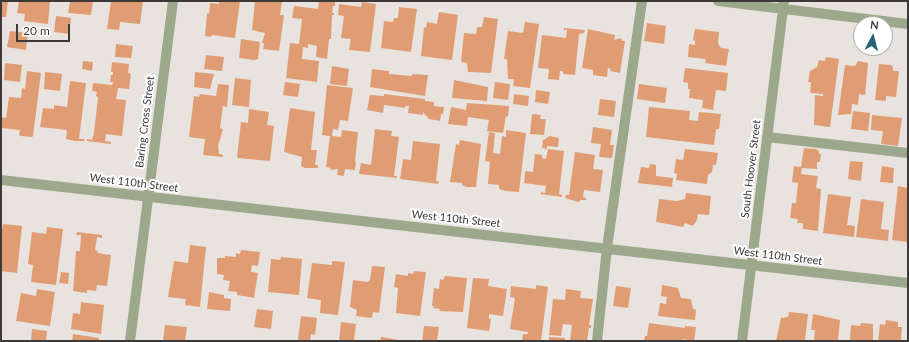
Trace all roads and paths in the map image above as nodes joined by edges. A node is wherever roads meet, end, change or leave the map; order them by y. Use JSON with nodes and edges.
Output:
{"nodes":[{"id":1,"x":173,"y":1,"type":"edge"},
{"id":2,"x":642,"y":1,"type":"edge"},
{"id":3,"x":718,"y":1,"type":"edge"},
{"id":4,"x":783,"y":4,"type":"edge"},
{"id":5,"x":908,"y":24,"type":"edge"},
{"id":6,"x":767,"y":137,"type":"junction"},
{"id":7,"x":908,"y":153,"type":"edge"},
{"id":8,"x":1,"y":180,"type":"edge"},
{"id":9,"x":148,"y":197,"type":"junction"},
{"id":10,"x":607,"y":248,"type":"junction"},
{"id":11,"x":751,"y":264,"type":"junction"},
{"id":12,"x":908,"y":283,"type":"edge"},
{"id":13,"x":130,"y":341,"type":"edge"},
{"id":14,"x":597,"y":341,"type":"edge"},
{"id":15,"x":742,"y":341,"type":"edge"}],
"edges":[{"from":1,"to":9,"type":"street","name":"Baring Cross Street"},
{"from":2,"to":10,"type":"street"},
{"from":3,"to":4,"type":"street"},
{"from":4,"to":5,"type":"street"},
{"from":4,"to":6,"type":"street","name":"South Hoover Street"},
{"from":6,"to":7,"type":"street"},
{"from":6,"to":11,"type":"street","name":"South Hoover Street"},
{"from":8,"to":9,"type":"street","name":"West 110th Street"},
{"from":9,"to":10,"type":"street","name":"West 110th Street"},
{"from":9,"to":13,"type":"street","name":"Baring Cross Street"},
{"from":10,"to":11,"type":"street","name":"West 110th Street"},
{"from":10,"to":14,"type":"street"},
{"from":11,"to":12,"type":"street","name":"West 110th Street"},
{"from":11,"to":15,"type":"street","name":"South Hoover Street"}]}
